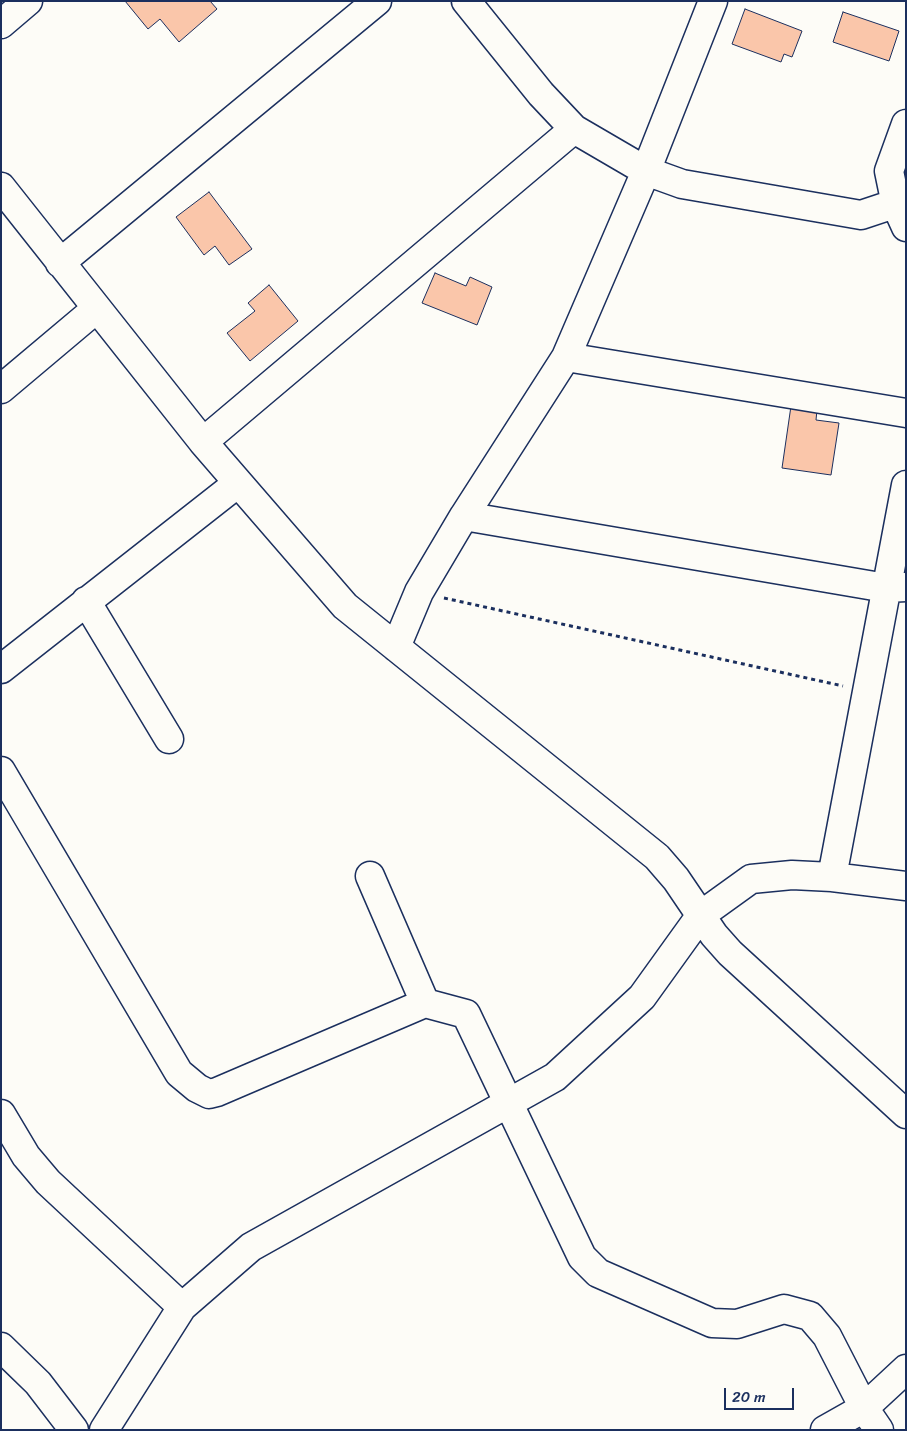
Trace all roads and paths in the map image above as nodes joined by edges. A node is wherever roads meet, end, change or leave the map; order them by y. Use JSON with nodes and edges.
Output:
{"nodes":[{"id":1,"x":28,"y":1,"type":"edge"},
{"id":2,"x":377,"y":1,"type":"edge"},
{"id":3,"x":466,"y":1,"type":"edge"},
{"id":4,"x":713,"y":1,"type":"edge"},
{"id":5,"x":1,"y":24,"type":"edge"},
{"id":6,"x":906,"y":124,"type":"edge"},
{"id":7,"x":574,"y":129,"type":"junction"},
{"id":8,"x":646,"y":171,"type":"junction"},
{"id":9,"x":1,"y":187,"type":"edge"},
{"id":10,"x":902,"y":211,"type":"edge"},
{"id":11,"x":60,"y":263,"type":"junction"},
{"id":12,"x":96,"y":309,"type":"junction"},
{"id":13,"x":566,"y":357,"type":"junction"},
{"id":14,"x":1,"y":389,"type":"edge"},
{"id":15,"x":906,"y":413,"type":"edge"},
{"id":16,"x":204,"y":442,"type":"junction"},
{"id":17,"x":238,"y":484,"type":"junction"},
{"id":18,"x":906,"y":485,"type":"edge"},
{"id":19,"x":464,"y":516,"type":"junction"},
{"id":20,"x":896,"y":588,"type":"edge"},
{"id":21,"x":419,"y":592,"type":"junction"},
{"id":22,"x":86,"y":601,"type":"junction"},
{"id":23,"x":396,"y":647,"type":"junction"},
{"id":24,"x":1,"y":668,"type":"edge"},
{"id":25,"x":868,"y":692,"type":"junction"},
{"id":26,"x":169,"y":739,"type":"dead end"},
{"id":27,"x":1,"y":770,"type":"edge"},
{"id":28,"x":370,"y":876,"type":"dead end"},
{"id":29,"x":832,"y":877,"type":"junction"},
{"id":30,"x":906,"y":886,"type":"edge"},
{"id":31,"x":701,"y":915,"type":"junction"},
{"id":32,"x":425,"y":1003,"type":"junction"},
{"id":33,"x":507,"y":1104,"type":"junction"},
{"id":34,"x":1,"y":1114,"type":"edge"},
{"id":35,"x":906,"y":1114,"type":"edge"},
{"id":36,"x":182,"y":1307,"type":"junction"},
{"id":37,"x":1,"y":1347,"type":"edge"},
{"id":38,"x":906,"y":1369,"type":"edge"},
{"id":39,"x":872,"y":1419,"type":"edge"},
{"id":40,"x":74,"y":1430,"type":"edge"},
{"id":41,"x":104,"y":1430,"type":"edge"},
{"id":42,"x":825,"y":1430,"type":"edge"}],
"edges":[{"from":1,"to":5,"type":"street"},
{"from":2,"to":11,"type":"street"},
{"from":3,"to":7,"type":"street"},
{"from":4,"to":8,"type":"street"},
{"from":6,"to":10,"type":"street"},
{"from":7,"to":8,"type":"street"},
{"from":7,"to":16,"type":"street"},
{"from":8,"to":10,"type":"street"},
{"from":8,"to":13,"type":"street"},
{"from":9,"to":11,"type":"street"},
{"from":11,"to":12,"type":"street"},
{"from":12,"to":14,"type":"street"},
{"from":12,"to":16,"type":"street"},
{"from":13,"to":15,"type":"street"},
{"from":13,"to":19,"type":"street"},
{"from":16,"to":17,"type":"street"},
{"from":17,"to":22,"type":"street"},
{"from":17,"to":23,"type":"street"},
{"from":18,"to":20,"type":"street"},
{"from":19,"to":20,"type":"street"},
{"from":19,"to":21,"type":"street"},
{"from":20,"to":25,"type":"street"},
{"from":21,"to":23,"type":"street"},
{"from":21,"to":25,"type":"path"},
{"from":22,"to":24,"type":"street"},
{"from":22,"to":26,"type":"street"},
{"from":23,"to":31,"type":"street"},
{"from":25,"to":29,"type":"street"},
{"from":27,"to":32,"type":"street"},
{"from":28,"to":32,"type":"street"},
{"from":29,"to":30,"type":"street"},
{"from":29,"to":31,"type":"street"},
{"from":31,"to":33,"type":"street"},
{"from":31,"to":35,"type":"street"},
{"from":32,"to":33,"type":"street"},
{"from":33,"to":36,"type":"street"},
{"from":33,"to":39,"type":"street"},
{"from":34,"to":36,"type":"street"},
{"from":36,"to":41,"type":"street"},
{"from":37,"to":40,"type":"street"},
{"from":38,"to":39,"type":"street"},
{"from":39,"to":42,"type":"street"}]}
